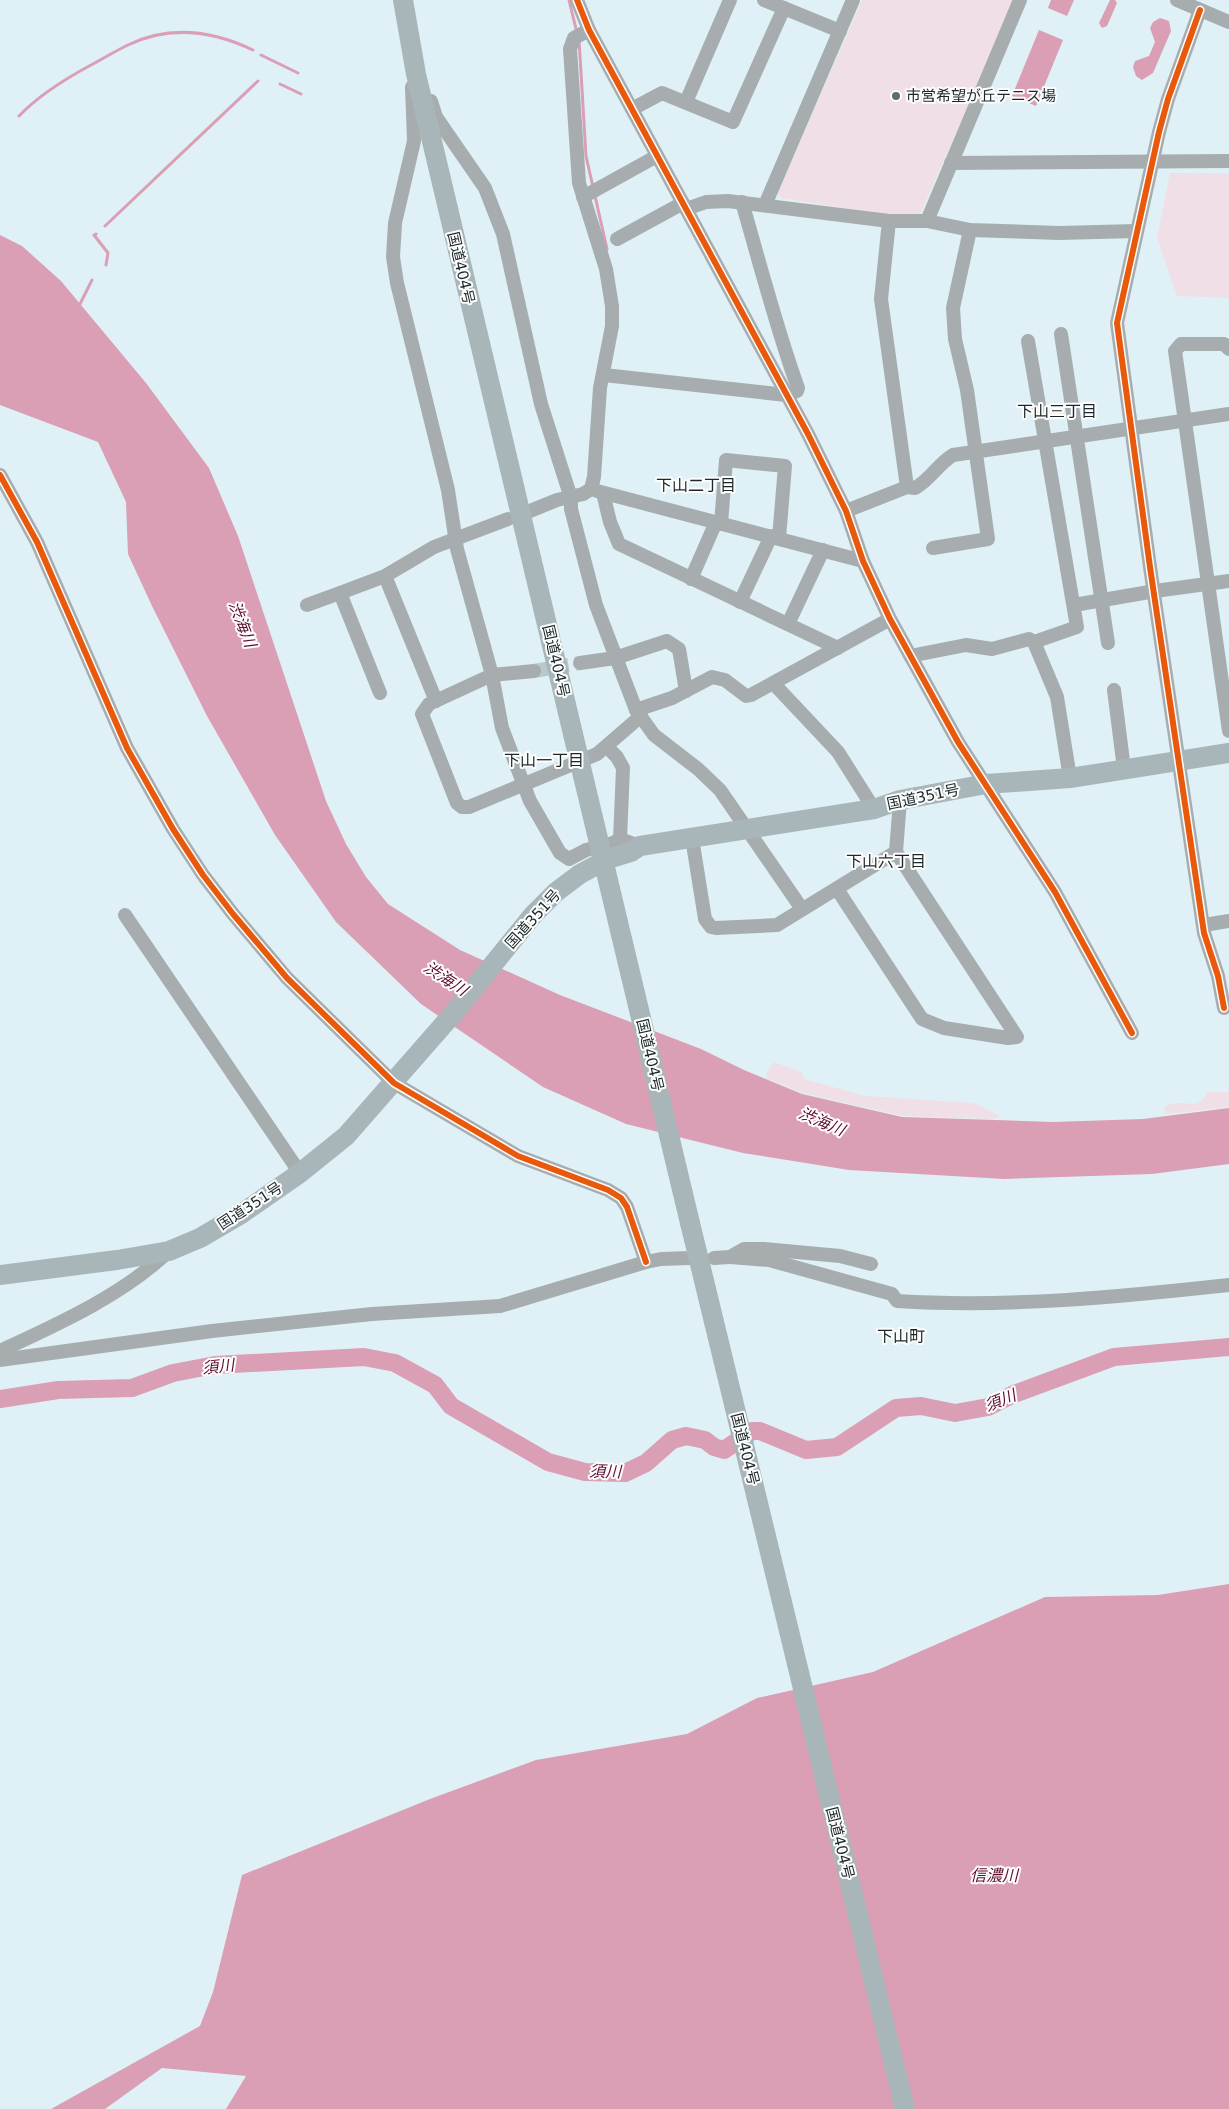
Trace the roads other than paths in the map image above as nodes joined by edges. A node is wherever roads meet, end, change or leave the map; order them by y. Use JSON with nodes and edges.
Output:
{"nodes":[{"id":1,"x":577,"y":0,"type":"edge"},
{"id":2,"x":730,"y":0,"type":"edge"},
{"id":3,"x":764,"y":0,"type":"edge"},
{"id":4,"x":853,"y":0,"type":"edge"},
{"id":5,"x":1020,"y":0,"type":"edge"},
{"id":6,"x":1178,"y":0,"type":"edge"},
{"id":7,"x":403,"y":1,"type":"edge"},
{"id":8,"x":784,"y":8,"type":"junction"},
{"id":9,"x":1200,"y":10,"type":"junction"},
{"id":10,"x":1229,"y":22,"type":"edge"},
{"id":11,"x":589,"y":30,"type":"junction"},
{"id":12,"x":840,"y":31,"type":"junction"},
{"id":13,"x":686,"y":102,"type":"junction"},
{"id":14,"x":632,"y":109,"type":"junction"},
{"id":15,"x":657,"y":156,"type":"junction"},
{"id":16,"x":1152,"y":161,"type":"junction"},
{"id":17,"x":1229,"y":161,"type":"edge"},
{"id":18,"x":951,"y":163,"type":"junction"},
{"id":19,"x":583,"y":197,"type":"junction"},
{"id":20,"x":742,"y":202,"type":"junction"},
{"id":21,"x":765,"y":205,"type":"junction"},
{"id":22,"x":685,"y":206,"type":"junction"},
{"id":23,"x":889,"y":220,"type":"junction"},
{"id":24,"x":927,"y":221,"type":"junction"},
{"id":25,"x":970,"y":230,"type":"junction"},
{"id":26,"x":1136,"y":231,"type":"junction"},
{"id":27,"x":617,"y":239,"type":"dead end"},
{"id":28,"x":1061,"y":334,"type":"dead end"},
{"id":29,"x":1028,"y":340,"type":"dead end"},
{"id":30,"x":1229,"y":349,"type":"edge"},
{"id":31,"x":604,"y":375,"type":"junction"},
{"id":32,"x":786,"y":395,"type":"junction"},
{"id":33,"x":1229,"y":414,"type":"edge"},
{"id":34,"x":1183,"y":422,"type":"junction"},
{"id":35,"x":1132,"y":430,"type":"junction"},
{"id":36,"x":1077,"y":437,"type":"junction"},
{"id":37,"x":1047,"y":442,"type":"junction"},
{"id":38,"x":976,"y":453,"type":"junction"},
{"id":39,"x":0,"y":475,"type":"edge"},
{"id":40,"x":907,"y":487,"type":"junction"},
{"id":41,"x":597,"y":491,"type":"junction"},
{"id":42,"x":571,"y":498,"type":"junction"},
{"id":43,"x":530,"y":511,"type":"dead end"},
{"id":44,"x":846,"y":511,"type":"junction"},
{"id":45,"x":508,"y":518,"type":"dead end"},
{"id":46,"x":718,"y":523,"type":"junction"},
{"id":47,"x":775,"y":537,"type":"junction"},
{"id":48,"x":455,"y":539,"type":"junction"},
{"id":49,"x":933,"y":548,"type":"dead end"},
{"id":50,"x":823,"y":550,"type":"junction"},
{"id":51,"x":863,"y":561,"type":"junction"},
{"id":52,"x":385,"y":576,"type":"junction"},
{"id":53,"x":692,"y":579,"type":"junction"},
{"id":54,"x":1229,"y":581,"type":"edge"},
{"id":55,"x":1208,"y":584,"type":"junction"},
{"id":56,"x":1155,"y":590,"type":"junction"},
{"id":57,"x":340,"y":593,"type":"junction"},
{"id":58,"x":1102,"y":600,"type":"junction"},
{"id":59,"x":740,"y":602,"type":"junction"},
{"id":60,"x":307,"y":605,"type":"dead end"},
{"id":61,"x":1074,"y":605,"type":"junction"},
{"id":62,"x":890,"y":619,"type":"junction"},
{"id":63,"x":788,"y":624,"type":"junction"},
{"id":64,"x":1034,"y":642,"type":"junction"},
{"id":65,"x":1108,"y":643,"type":"dead end"},
{"id":66,"x":838,"y":648,"type":"junction"},
{"id":67,"x":910,"y":656,"type":"junction"},
{"id":68,"x":615,"y":658,"type":"junction"},
{"id":69,"x":580,"y":663,"type":"tunnel mouth"},
{"id":70,"x":534,"y":671,"type":"tunnel mouth"},
{"id":71,"x":492,"y":675,"type":"junction"},
{"id":72,"x":774,"y":684,"type":"junction"},
{"id":73,"x":1114,"y":690,"type":"dead end"},
{"id":74,"x":686,"y":691,"type":"junction"},
{"id":75,"x":380,"y":693,"type":"dead end"},
{"id":76,"x":436,"y":701,"type":"junction"},
{"id":77,"x":638,"y":713,"type":"junction"},
{"id":78,"x":1229,"y":730,"type":"edge"},
{"id":79,"x":607,"y":746,"type":"junction"},
{"id":80,"x":1229,"y":753,"type":"edge"},
{"id":81,"x":1179,"y":761,"type":"junction"},
{"id":82,"x":1124,"y":769,"type":"junction"},
{"id":83,"x":1070,"y":778,"type":"junction"},
{"id":84,"x":986,"y":784,"type":"junction"},
{"id":85,"x":522,"y":786,"type":"junction"},
{"id":86,"x":900,"y":800,"type":"junction"},
{"id":87,"x":874,"y":808,"type":"junction"},
{"id":88,"x":748,"y":829,"type":"junction"},
{"id":89,"x":692,"y":838,"type":"junction"},
{"id":90,"x":620,"y":839,"type":"junction"},
{"id":91,"x":640,"y":846,"type":"junction"},
{"id":92,"x":896,"y":852,"type":"junction"},
{"id":93,"x":837,"y":889,"type":"junction"},
{"id":94,"x":802,"y":909,"type":"junction"},
{"id":95,"x":125,"y":915,"type":"dead end"},
{"id":96,"x":1229,"y":921,"type":"edge"},
{"id":97,"x":1204,"y":925,"type":"junction"},
{"id":98,"x":1224,"y":1008,"type":"dead end"},
{"id":99,"x":1132,"y":1033,"type":"dead end"},
{"id":100,"x":397,"y":1079,"type":"junction"},
{"id":101,"x":300,"y":1173,"type":"junction"},
{"id":102,"x":169,"y":1251,"type":"junction"},
{"id":103,"x":730,"y":1257,"type":"junction"},
{"id":104,"x":690,"y":1258,"type":"dead end"},
{"id":105,"x":714,"y":1258,"type":"dead end"},
{"id":106,"x":646,"y":1262,"type":"junction"},
{"id":107,"x":871,"y":1264,"type":"dead end"},
{"id":108,"x":0,"y":1275,"type":"edge"},
{"id":109,"x":1229,"y":1285,"type":"edge"},
{"id":110,"x":0,"y":1351,"type":"edge"},
{"id":111,"x":0,"y":1360,"type":"edge"},
{"id":112,"x":904,"y":2109,"type":"edge"}],
"edges":[{"from":1,"to":11,"type":"street"},
{"from":2,"to":13,"type":"street"},
{"from":3,"to":8,"type":"street"},
{"from":4,"to":12,"type":"street"},
{"from":5,"to":18,"type":"street"},
{"from":6,"to":9,"type":"street"},
{"from":7,"to":42,"type":"street"},
{"from":7,"to":48,"type":"street"},
{"from":7,"to":112,"type":"highway","name":"国道404号","bridge":true},
{"from":8,"to":12,"type":"street"},
{"from":8,"to":13,"type":"street"},
{"from":9,"to":10,"type":"street"},
{"from":9,"to":16,"type":"street"},
{"from":11,"to":14,"type":"street"},
{"from":11,"to":19,"type":"street"},
{"from":12,"to":21,"type":"street"},
{"from":13,"to":14,"type":"street"},
{"from":14,"to":15,"type":"street"},
{"from":15,"to":19,"type":"street"},
{"from":15,"to":22,"type":"street"},
{"from":16,"to":17,"type":"street"},
{"from":16,"to":18,"type":"street"},
{"from":16,"to":26,"type":"street"},
{"from":18,"to":24,"type":"street"},
{"from":19,"to":31,"type":"street"},
{"from":20,"to":21,"type":"street"},
{"from":20,"to":22,"type":"street"},
{"from":20,"to":32,"type":"street"},
{"from":21,"to":23,"type":"street"},
{"from":22,"to":27,"type":"street"},
{"from":22,"to":32,"type":"street"},
{"from":23,"to":24,"type":"street"},
{"from":23,"to":40,"type":"street"},
{"from":24,"to":25,"type":"street"},
{"from":25,"to":26,"type":"street"},
{"from":25,"to":38,"type":"street"},
{"from":26,"to":35,"type":"street"},
{"from":28,"to":36,"type":"street"},
{"from":29,"to":37,"type":"street"},
{"from":30,"to":34,"type":"street"},
{"from":31,"to":32,"type":"street"},
{"from":31,"to":41,"type":"street"},
{"from":32,"to":44,"type":"street"},
{"from":33,"to":34,"type":"street"},
{"from":34,"to":35,"type":"street"},
{"from":34,"to":55,"type":"street"},
{"from":35,"to":36,"type":"street"},
{"from":35,"to":56,"type":"street"},
{"from":36,"to":37,"type":"street"},
{"from":36,"to":58,"type":"street"},
{"from":37,"to":38,"type":"street"},
{"from":37,"to":61,"type":"street"},
{"from":38,"to":40,"type":"street"},
{"from":38,"to":49,"type":"street"},
{"from":39,"to":100,"type":"street"},
{"from":40,"to":44,"type":"street"},
{"from":41,"to":42,"type":"street"},
{"from":41,"to":46,"type":"street"},
{"from":41,"to":53,"type":"street"},
{"from":42,"to":43,"type":"street"},
{"from":42,"to":68,"type":"street"},
{"from":44,"to":51,"type":"street"},
{"from":45,"to":48,"type":"street"},
{"from":46,"to":47,"type":"street"},
{"from":46,"to":47,"type":"street"},
{"from":46,"to":53,"type":"street"},
{"from":47,"to":50,"type":"street"},
{"from":47,"to":59,"type":"street"},
{"from":48,"to":52,"type":"street"},
{"from":48,"to":71,"type":"street"},
{"from":50,"to":51,"type":"street"},
{"from":50,"to":63,"type":"street"},
{"from":51,"to":62,"type":"street"},
{"from":52,"to":57,"type":"street"},
{"from":52,"to":76,"type":"street"},
{"from":53,"to":59,"type":"street"},
{"from":54,"to":55,"type":"street"},
{"from":55,"to":56,"type":"street"},
{"from":55,"to":78,"type":"street"},
{"from":56,"to":58,"type":"street"},
{"from":56,"to":81,"type":"street"},
{"from":57,"to":60,"type":"street"},
{"from":57,"to":75,"type":"street"},
{"from":58,"to":61,"type":"street"},
{"from":58,"to":65,"type":"street"},
{"from":59,"to":63,"type":"street"},
{"from":61,"to":64,"type":"street"},
{"from":62,"to":66,"type":"street"},
{"from":62,"to":67,"type":"street"},
{"from":63,"to":66,"type":"street"},
{"from":64,"to":67,"type":"street"},
{"from":64,"to":83,"type":"street"},
{"from":66,"to":72,"type":"street"},
{"from":67,"to":84,"type":"street"},
{"from":68,"to":69,"type":"street"},
{"from":68,"to":74,"type":"street"},
{"from":68,"to":77,"type":"street"},
{"from":70,"to":71,"type":"street"},
{"from":71,"to":76,"type":"street"},
{"from":71,"to":85,"type":"street"},
{"from":72,"to":74,"type":"street"},
{"from":72,"to":87,"type":"street"},
{"from":73,"to":82,"type":"street"},
{"from":74,"to":77,"type":"street"},
{"from":76,"to":85,"type":"street"},
{"from":77,"to":79,"type":"street"},
{"from":77,"to":88,"type":"street"},
{"from":79,"to":85,"type":"street"},
{"from":79,"to":90,"type":"street"},
{"from":80,"to":81,"type":"highway","name":"国道351号"},
{"from":81,"to":82,"type":"highway","name":"国道351号"},
{"from":81,"to":97,"type":"street"},
{"from":82,"to":83,"type":"highway","name":"国道351号"},
{"from":83,"to":84,"type":"highway","name":"国道351号"},
{"from":84,"to":86,"type":"highway","name":"国道351号"},
{"from":84,"to":99,"type":"street"},
{"from":85,"to":90,"type":"street"},
{"from":86,"to":87,"type":"highway","name":"国道351号"},
{"from":86,"to":92,"type":"street"},
{"from":87,"to":88,"type":"highway","name":"国道351号"},
{"from":88,"to":89,"type":"highway","name":"国道351号"},
{"from":88,"to":94,"type":"street"},
{"from":89,"to":91,"type":"highway","name":"国道351号"},
{"from":89,"to":94,"type":"street"},
{"from":90,"to":91,"type":"street"},
{"from":91,"to":100,"type":"highway","name":"国道351号"},
{"from":92,"to":93,"type":"street"},
{"from":92,"to":93,"type":"street"},
{"from":93,"to":94,"type":"street"},
{"from":95,"to":101,"type":"street"},
{"from":96,"to":97,"type":"street"},
{"from":97,"to":98,"type":"street"},
{"from":100,"to":101,"type":"highway","name":"国道351号"},
{"from":100,"to":106,"type":"street"},
{"from":101,"to":102,"type":"highway","name":"国道351号"},
{"from":102,"to":108,"type":"highway","name":"国道351号"},
{"from":102,"to":110,"type":"street"},
{"from":103,"to":105,"type":"street"},
{"from":103,"to":107,"type":"street"},
{"from":103,"to":109,"type":"street"},
{"from":104,"to":106,"type":"street"},
{"from":106,"to":111,"type":"street"}]}
